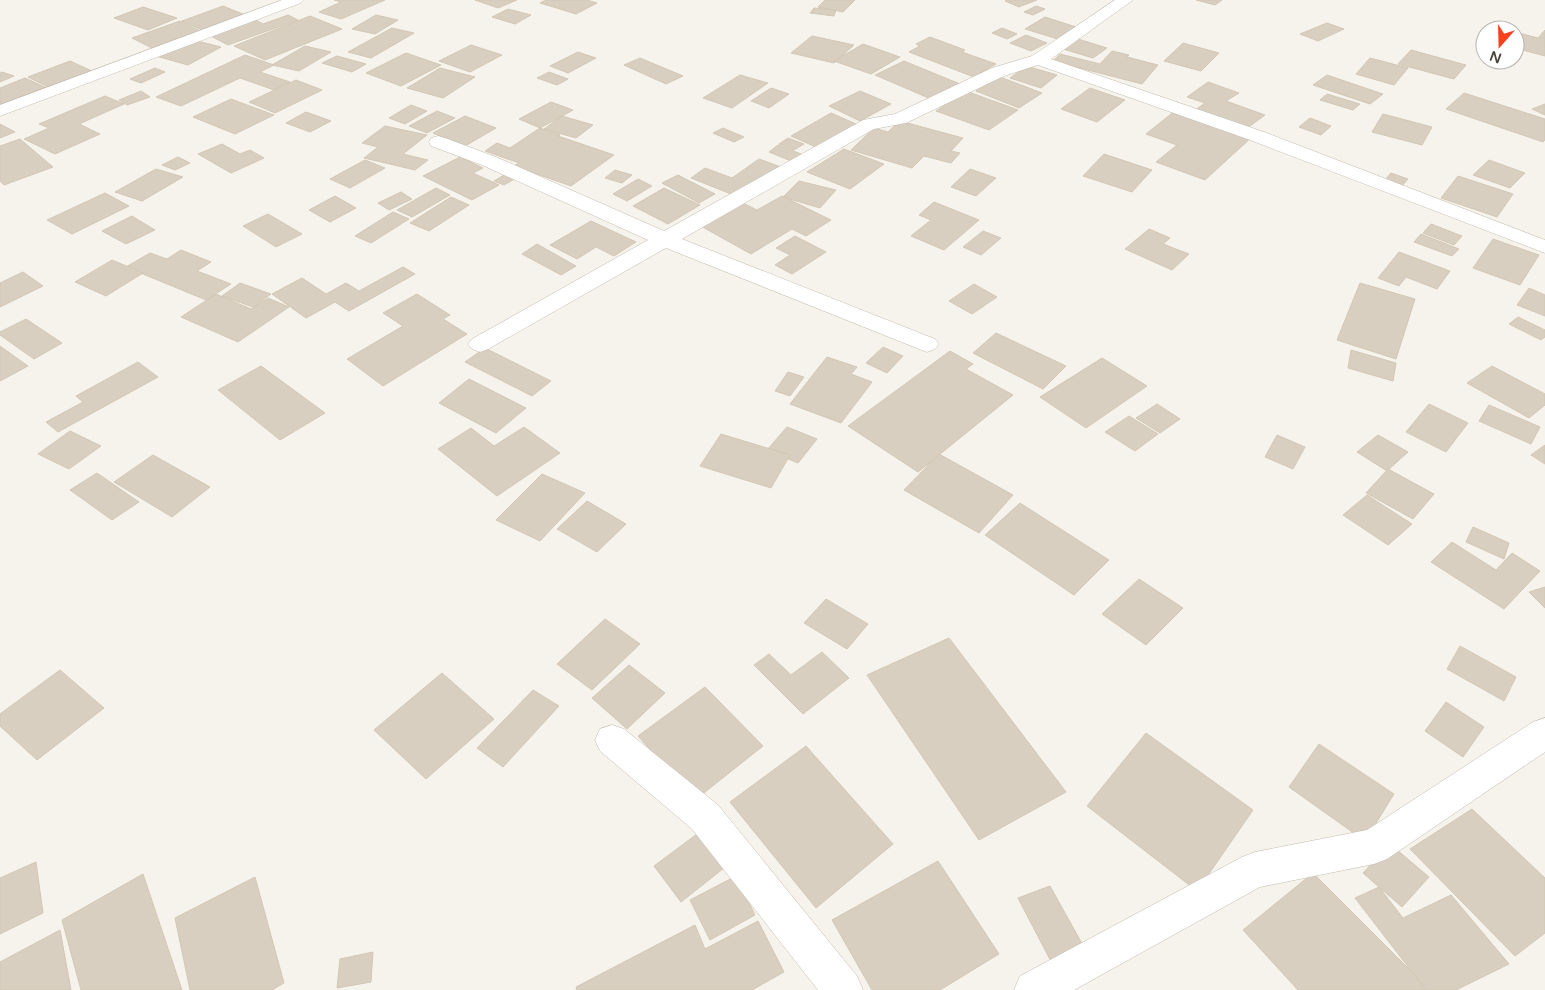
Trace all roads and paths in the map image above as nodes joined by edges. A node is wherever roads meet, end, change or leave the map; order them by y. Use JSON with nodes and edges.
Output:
{"nodes":[{"id":1,"x":296,"y":0,"type":"edge"},
{"id":2,"x":1125,"y":0,"type":"edge"},
{"id":3,"x":1038,"y":60,"type":"junction"},
{"id":4,"x":0,"y":111,"type":"edge"},
{"id":5,"x":438,"y":142,"type":"dead end"},
{"id":6,"x":666,"y":240,"type":"junction"},
{"id":7,"x":1545,"y":247,"type":"edge"},
{"id":8,"x":480,"y":344,"type":"dead end"},
{"id":9,"x":927,"y":344,"type":"dead end"},
{"id":10,"x":1545,"y":732,"type":"edge"},
{"id":11,"x":612,"y":740,"type":"dead end"},
{"id":12,"x":844,"y":990,"type":"edge"},
{"id":13,"x":1034,"y":990,"type":"edge"}],
"edges":[{"from":1,"to":4,"type":"street"},
{"from":2,"to":3,"type":"street"},
{"from":3,"to":6,"type":"street"},
{"from":3,"to":7,"type":"street"},
{"from":5,"to":6,"type":"street"},
{"from":6,"to":8,"type":"street"},
{"from":6,"to":9,"type":"street"},
{"from":10,"to":13,"type":"street"},
{"from":11,"to":12,"type":"street"}]}
